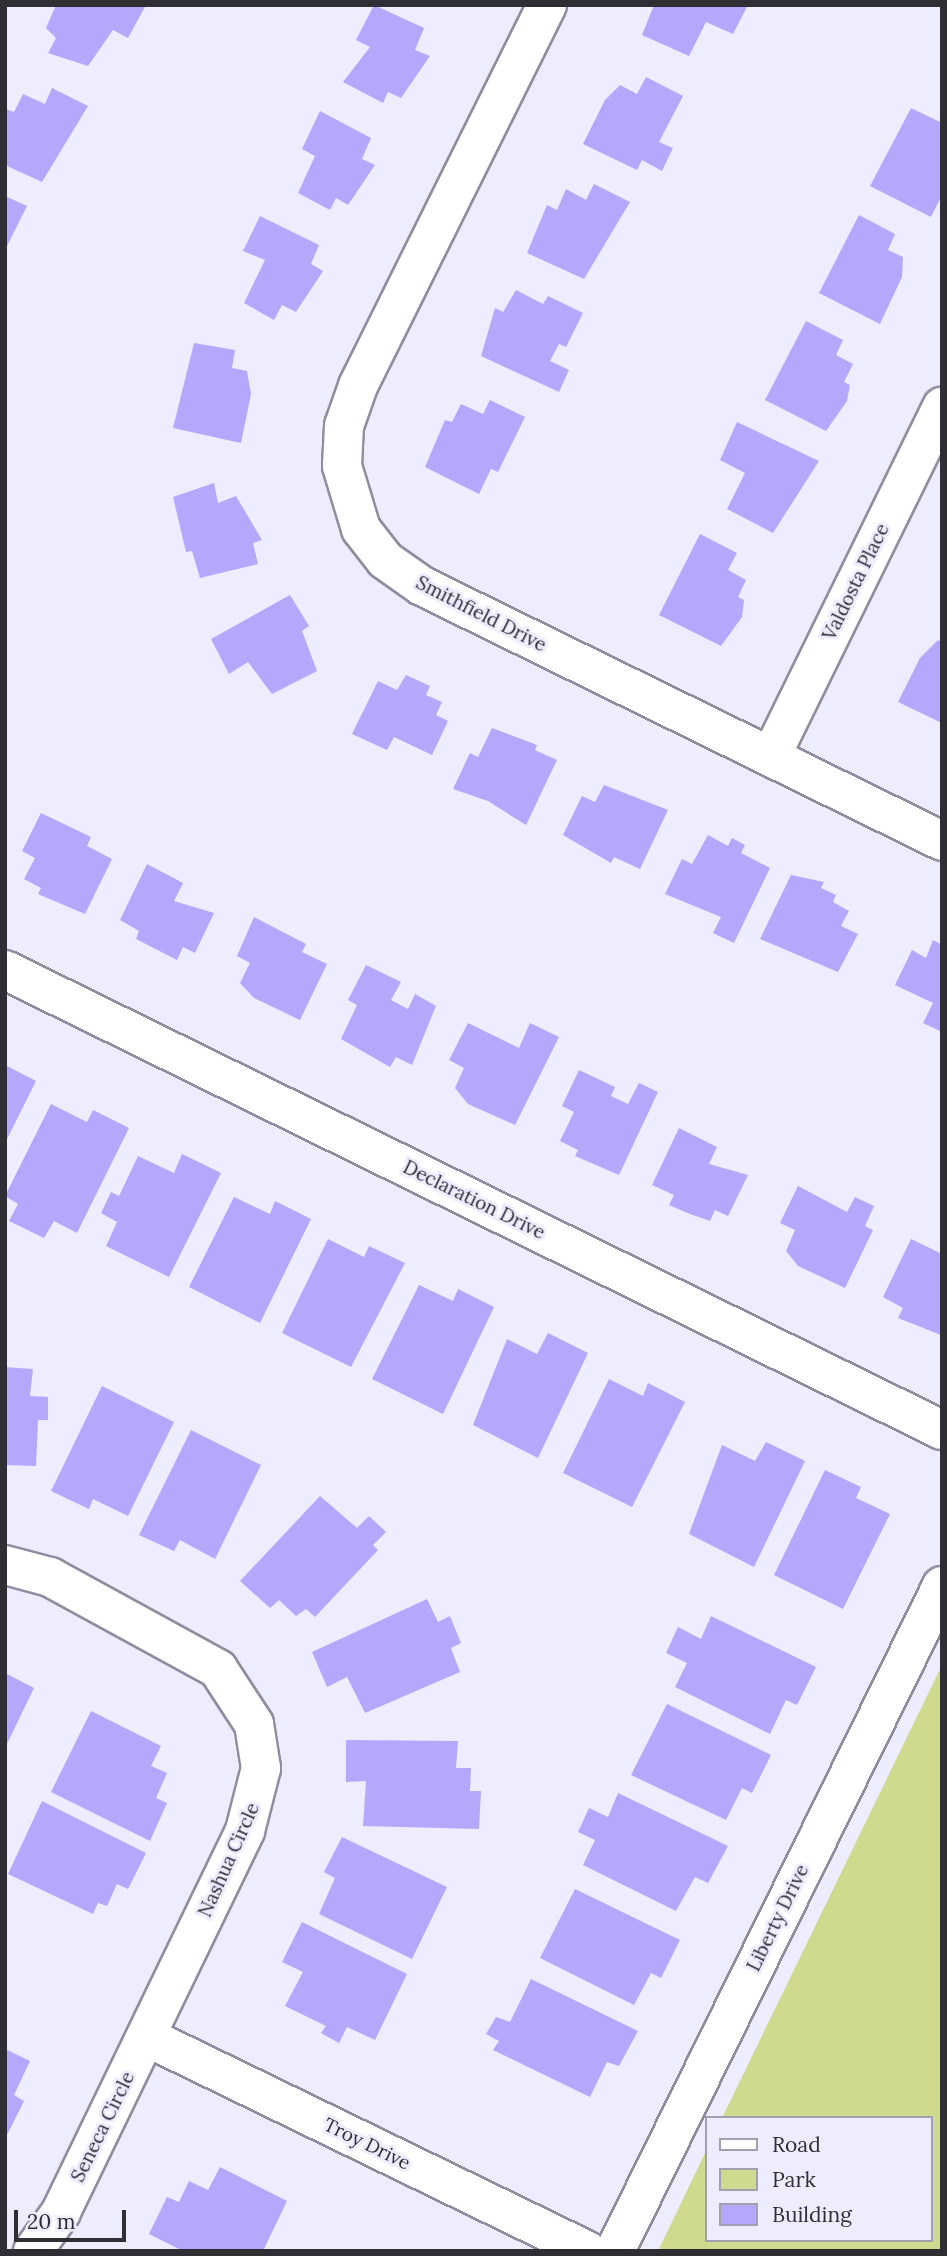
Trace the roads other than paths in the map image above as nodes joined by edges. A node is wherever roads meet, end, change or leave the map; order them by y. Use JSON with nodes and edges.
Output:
{"nodes":[{"id":1,"x":547,"y":5,"type":"edge"},
{"id":2,"x":942,"y":407,"type":"edge"},
{"id":3,"x":771,"y":756,"type":"junction"},
{"id":4,"x":942,"y":841,"type":"edge"},
{"id":5,"x":5,"y":970,"type":"edge"},
{"id":6,"x":942,"y":1430,"type":"edge"},
{"id":7,"x":5,"y":1565,"type":"edge"},
{"id":8,"x":942,"y":1586,"type":"edge"},
{"id":9,"x":147,"y":2037,"type":"junction"},
{"id":10,"x":33,"y":2251,"type":"edge"},
{"id":11,"x":588,"y":2251,"type":"edge"},
{"id":12,"x":615,"y":2251,"type":"edge"}],
"edges":[{"from":1,"to":3,"type":"street","name":"Smithfield Drive"},
{"from":2,"to":3,"type":"street","name":"Valdosta Place"},
{"from":3,"to":4,"type":"street","name":"Smithfield Drive"},
{"from":5,"to":6,"type":"street","name":"Declaration Drive"},
{"from":7,"to":9,"type":"street","name":"Nashua Circle"},
{"from":8,"to":12,"type":"street","name":"Liberty Drive"},
{"from":9,"to":10,"type":"street","name":"Seneca Circle"},
{"from":9,"to":11,"type":"street","name":"Troy Drive"}]}
